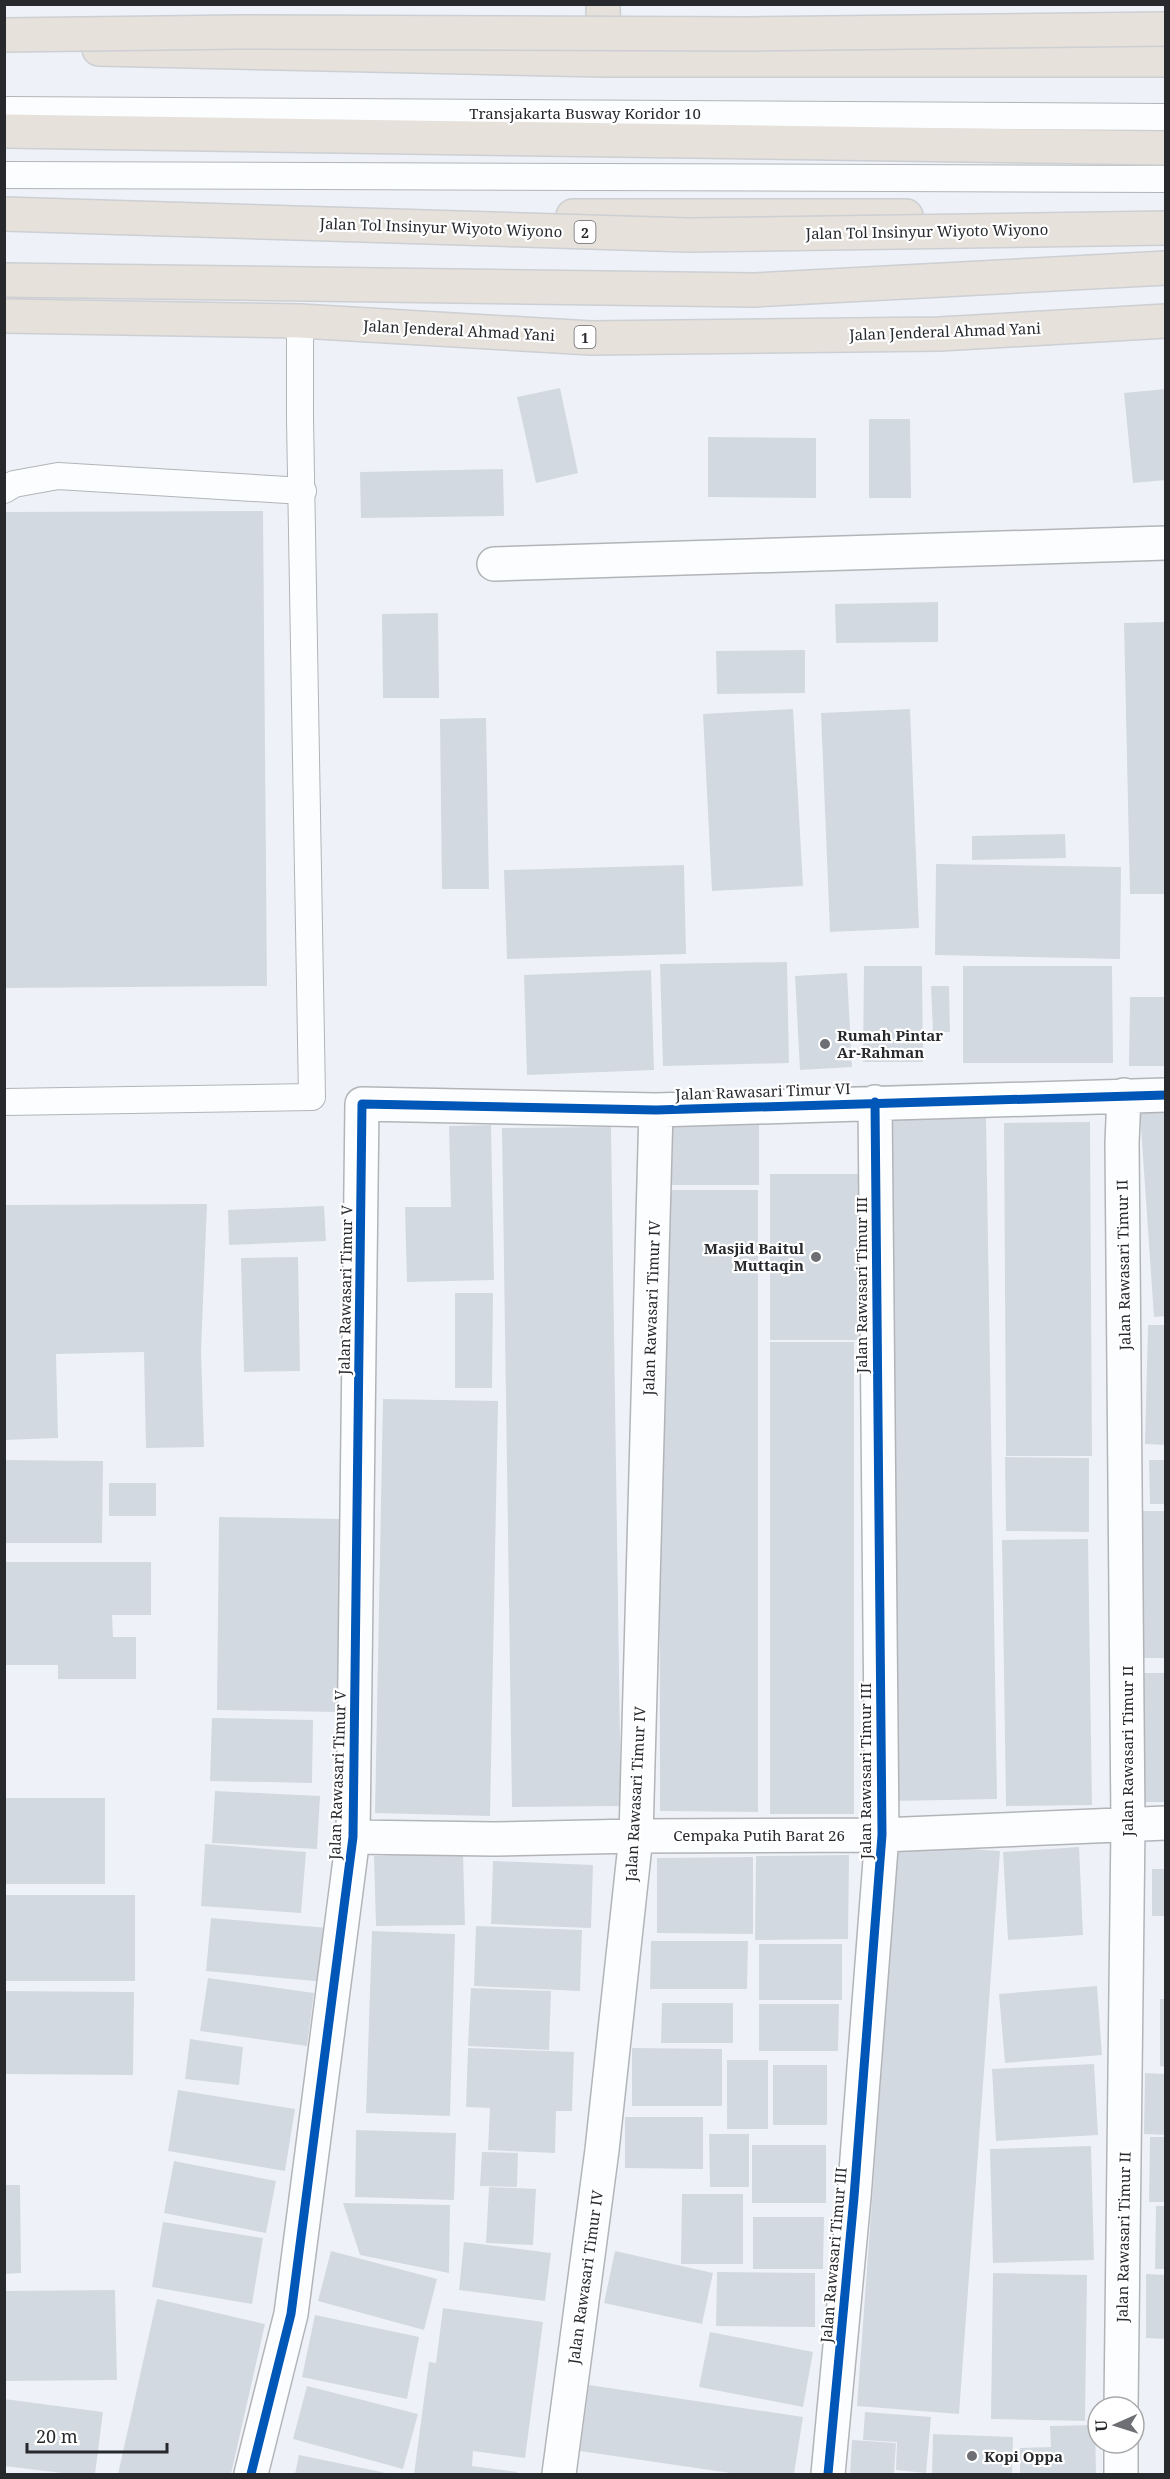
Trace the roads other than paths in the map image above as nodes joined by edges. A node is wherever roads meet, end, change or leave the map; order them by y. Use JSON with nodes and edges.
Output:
{"nodes":[{"id":1,"x":603,"y":4,"type":"edge"},
{"id":2,"x":1166,"y":29,"type":"edge"},
{"id":3,"x":4,"y":35,"type":"edge"},
{"id":4,"x":4,"y":47,"type":"edge"},
{"id":5,"x":604,"y":60,"type":"junction"},
{"id":6,"x":1166,"y":60,"type":"edge"},
{"id":7,"x":4,"y":110,"type":"edge"},
{"id":8,"x":1166,"y":117,"type":"edge"},
{"id":9,"x":4,"y":131,"type":"edge"},
{"id":10,"x":1166,"y":148,"type":"edge"},
{"id":11,"x":4,"y":175,"type":"edge"},
{"id":12,"x":1166,"y":179,"type":"edge"},
{"id":13,"x":1166,"y":213,"type":"edge"},
{"id":14,"x":4,"y":216,"type":"edge"},
{"id":15,"x":1166,"y":228,"type":"edge"},
{"id":16,"x":1166,"y":268,"type":"edge"},
{"id":17,"x":4,"y":280,"type":"edge"},
{"id":18,"x":4,"y":316,"type":"edge"},
{"id":19,"x":300,"y":321,"type":"junction"},
{"id":20,"x":1166,"y":321,"type":"edge"},
{"id":21,"x":4,"y":490,"type":"edge"},
{"id":22,"x":303,"y":491,"type":"junction"},
{"id":23,"x":1166,"y":543,"type":"edge"},
{"id":24,"x":494,"y":564,"type":"dead end"},
{"id":25,"x":1124,"y":1095,"type":"junction"},
{"id":26,"x":1166,"y":1095,"type":"edge"},
{"id":27,"x":4,"y":1102,"type":"edge"},
{"id":28,"x":875,"y":1102,"type":"junction"},
{"id":29,"x":362,"y":1104,"type":"joint"},
{"id":30,"x":656,"y":1110,"type":"junction"},
{"id":31,"x":1166,"y":1823,"type":"edge"},
{"id":32,"x":1128,"y":1825,"type":"junction"},
{"id":33,"x":882,"y":1835,"type":"junction"},
{"id":34,"x":636,"y":1836,"type":"junction"},
{"id":35,"x":353,"y":1837,"type":"junction"},
{"id":36,"x":1121,"y":2395,"type":"edge"},
{"id":37,"x":1121,"y":2455,"type":"edge"},
{"id":38,"x":251,"y":2475,"type":"edge"},
{"id":39,"x":559,"y":2475,"type":"edge"},
{"id":40,"x":828,"y":2475,"type":"edge"},
{"id":41,"x":1120,"y":2475,"type":"edge"}],
"edges":[{"from":1,"to":5,"type":"highway"},
{"from":2,"to":3,"type":"highway","bridge":true},
{"from":4,"to":5,"type":"highway"},
{"from":5,"to":6,"type":"highway"},
{"from":7,"to":8,"type":"lane","name":"Transjakarta Busway Koridor 10"},
{"from":9,"to":10,"type":"highway"},
{"from":11,"to":12,"type":"lane"},
{"from":13,"to":14,"type":"highway"},
{"from":14,"to":15,"type":"highway","name":"Jalan Tol Insinyur Wiyoto Wiyono","number":"2","bridge":true},
{"from":16,"to":17,"type":"highway"},
{"from":18,"to":19,"type":"highway","name":"Jalan Jenderal Ahmad Yani","number":"1"},
{"from":19,"to":20,"type":"highway","name":"Jalan Jenderal Ahmad Yani","number":"1"},
{"from":19,"to":22,"type":"lane"},
{"from":21,"to":22,"type":"lane"},
{"from":22,"to":27,"type":"lane"},
{"from":23,"to":24,"type":"street"},
{"from":25,"to":26,"type":"street","name":"Jalan Rawasari Timur VI"},
{"from":25,"to":28,"type":"street","name":"Jalan Rawasari Timur VI"},
{"from":25,"to":32,"type":"street","name":"Jalan Rawasari Timur II"},
{"from":28,"to":30,"type":"street","name":"Jalan Rawasari Timur VI"},
{"from":28,"to":33,"type":"street","name":"Jalan Rawasari Timur III"},
{"from":29,"to":30,"type":"street","name":"Jalan Rawasari Timur VI"},
{"from":29,"to":35,"type":"street","name":"Jalan Rawasari Timur V"},
{"from":30,"to":34,"type":"street","name":"Jalan Rawasari Timur IV"},
{"from":31,"to":32,"type":"street","name":"Cempaka Putih Barat 26"},
{"from":32,"to":33,"type":"street","name":"Cempaka Putih Barat 26"},
{"from":32,"to":36,"type":"street","name":"Jalan Rawasari Timur II"},
{"from":33,"to":34,"type":"street","name":"Cempaka Putih Barat 26"},
{"from":33,"to":40,"type":"street","name":"Jalan Rawasari Timur III"},
{"from":34,"to":35,"type":"street","name":"Cempaka Putih Barat 26"},
{"from":34,"to":39,"type":"street","name":"Jalan Rawasari Timur IV"},
{"from":35,"to":38,"type":"street","name":"Jalan Rawasari Timur V"},
{"from":37,"to":41,"type":"street"}]}
